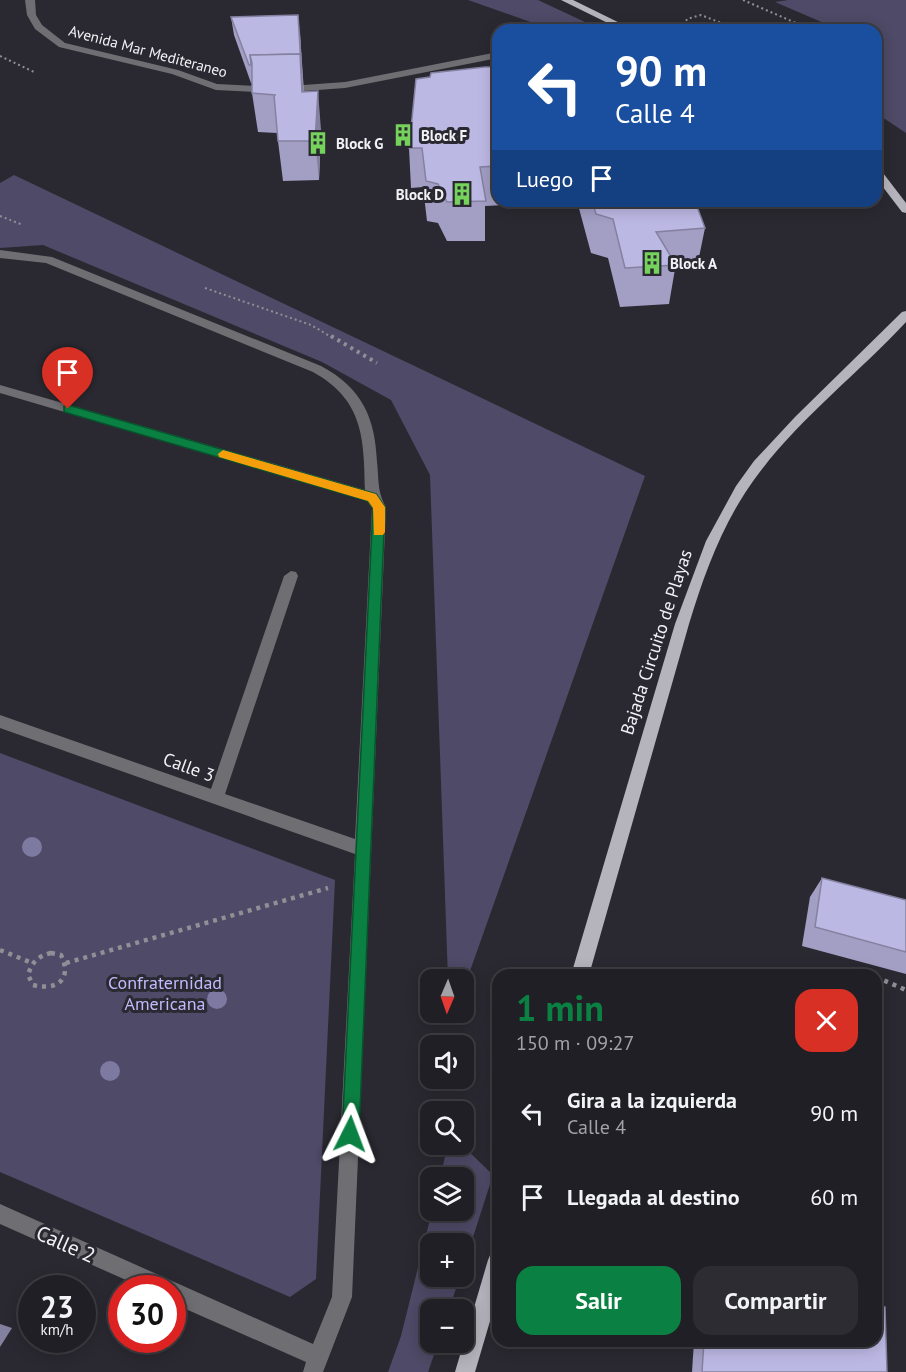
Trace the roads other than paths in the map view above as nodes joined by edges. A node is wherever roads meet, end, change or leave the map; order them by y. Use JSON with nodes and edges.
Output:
{"nodes":[{"id":1,"x":30,"y":0,"type":"edge"},
{"id":2,"x":566,"y":0,"type":"edge"},
{"id":3,"x":616,"y":24,"type":"edge"},
{"id":4,"x":492,"y":56,"type":"edge"},
{"id":5,"x":882,"y":179,"type":"edge"},
{"id":6,"x":906,"y":210,"type":"edge"},
{"id":7,"x":0,"y":254,"type":"edge"},
{"id":8,"x":906,"y":315,"type":"edge"},
{"id":9,"x":0,"y":389,"type":"edge"},
{"id":10,"x":372,"y":497,"type":"junction"},
{"id":11,"x":291,"y":576,"type":"dead end"},
{"id":12,"x":0,"y":720,"type":"edge"},
{"id":13,"x":216,"y":797,"type":"junction"},
{"id":14,"x":364,"y":850,"type":"junction"},
{"id":15,"x":582,"y":969,"type":"edge"},
{"id":16,"x":0,"y":1214,"type":"edge"},
{"id":17,"x":137,"y":1275,"type":"edge"},
{"id":18,"x":492,"y":1280,"type":"edge"},
{"id":19,"x":186,"y":1299,"type":"edge"},
{"id":20,"x":316,"y":1365,"type":"edge"},
{"id":21,"x":465,"y":1372,"type":"edge"}],
"edges":[{"from":1,"to":4,"type":"street","name":"Avenida Mar Mediteraneo"},
{"from":2,"to":3,"type":"main road"},
{"from":5,"to":6,"type":"main road"},
{"from":7,"to":10,"type":"street"},
{"from":8,"to":15,"type":"main road","name":"Bajada Circuito de Playas"},
{"from":9,"to":10,"type":"street"},
{"from":10,"to":14,"type":"street"},
{"from":11,"to":13,"type":"street"},
{"from":12,"to":13,"type":"street","name":"Calle 3"},
{"from":13,"to":14,"type":"street","name":"Calle 3"},
{"from":14,"to":20,"type":"street"},
{"from":16,"to":17,"type":"street","name":"Calle 2"},
{"from":18,"to":21,"type":"main road"},
{"from":19,"to":20,"type":"street"}]}
